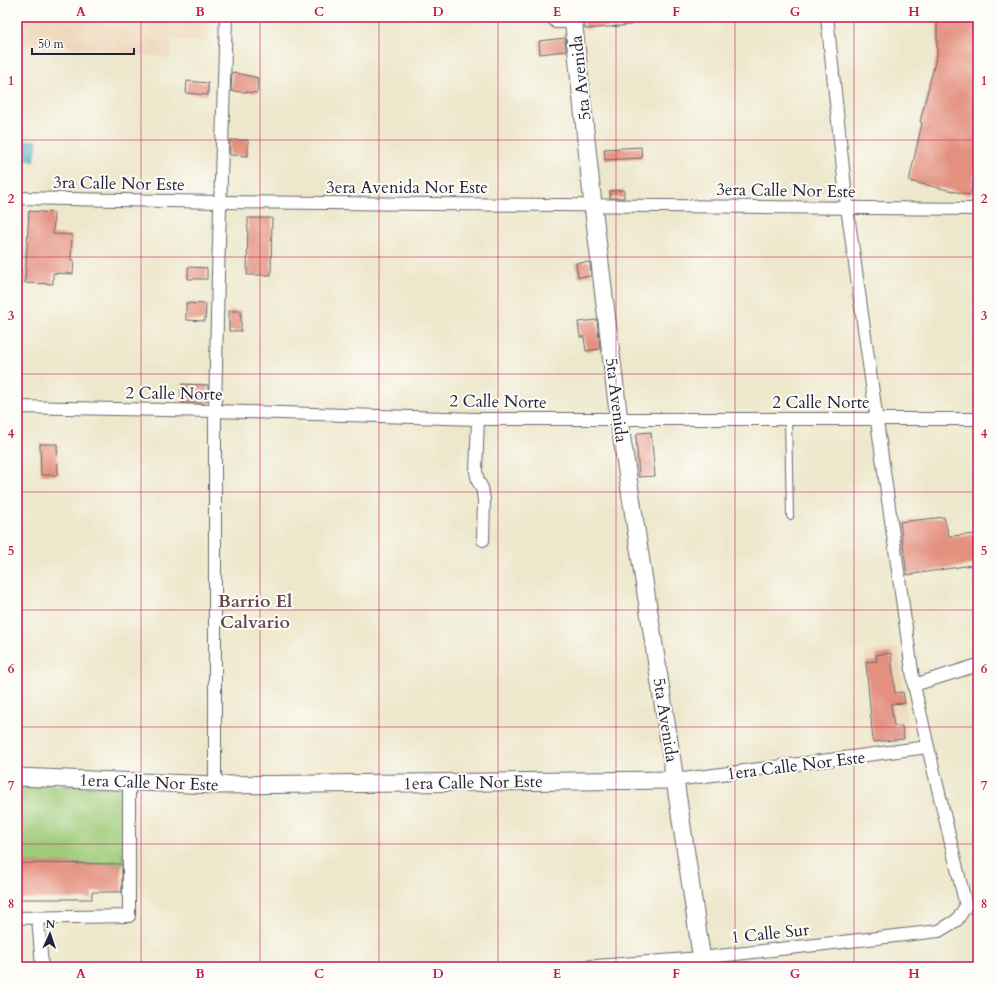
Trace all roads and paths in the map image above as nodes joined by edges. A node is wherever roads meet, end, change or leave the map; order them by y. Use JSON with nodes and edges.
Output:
{"nodes":[{"id":1,"x":226,"y":17,"type":"edge"},
{"id":2,"x":550,"y":17,"type":"edge"},
{"id":3,"x":827,"y":17,"type":"edge"},
{"id":4,"x":574,"y":21,"type":"edge"},
{"id":5,"x":17,"y":198,"type":"edge"},
{"id":6,"x":220,"y":202,"type":"junction"},
{"id":7,"x":593,"y":205,"type":"junction"},
{"id":8,"x":847,"y":207,"type":"junction"},
{"id":9,"x":978,"y":209,"type":"edge"},
{"id":10,"x":17,"y":407,"type":"edge"},
{"id":11,"x":215,"y":411,"type":"junction"},
{"id":12,"x":478,"y":419,"type":"junction"},
{"id":13,"x":788,"y":419,"type":"junction"},
{"id":14,"x":876,"y":419,"type":"junction"},
{"id":15,"x":978,"y":419,"type":"edge"},
{"id":16,"x":619,"y":420,"type":"junction"},
{"id":17,"x":790,"y":516,"type":"dead end"},
{"id":18,"x":483,"y":540,"type":"dead end"},
{"id":19,"x":978,"y":665,"type":"edge"},
{"id":20,"x":914,"y":685,"type":"junction"},
{"id":21,"x":928,"y":748,"type":"junction"},
{"id":22,"x":17,"y":777,"type":"edge"},
{"id":23,"x":675,"y":780,"type":"junction"},
{"id":24,"x":129,"y":781,"type":"junction"},
{"id":25,"x":215,"y":785,"type":"junction"},
{"id":26,"x":17,"y":918,"type":"edge"},
{"id":27,"x":38,"y":918,"type":"junction"},
{"id":28,"x":702,"y":962,"type":"edge"},
{"id":29,"x":42,"y":967,"type":"edge"},
{"id":30,"x":583,"y":967,"type":"edge"}],
"edges":[{"from":1,"to":6,"type":"street"},
{"from":2,"to":4,"type":"lane"},
{"from":3,"to":8,"type":"street"},
{"from":4,"to":7,"type":"street","name":"5ta Avenida"},
{"from":5,"to":6,"type":"street","name":"3ra Calle Nor Este"},
{"from":6,"to":7,"type":"street","name":"3era Avenida Nor Este"},
{"from":6,"to":11,"type":"street"},
{"from":7,"to":8,"type":"street","name":"3era Calle Nor Este"},
{"from":7,"to":16,"type":"street","name":"5ta Avenida"},
{"from":8,"to":9,"type":"street","name":"3era Calle Nor Este"},
{"from":8,"to":14,"type":"street"},
{"from":10,"to":11,"type":"street","name":"2 Calle Norte"},
{"from":11,"to":12,"type":"street","name":"2 Calle Norte"},
{"from":11,"to":25,"type":"street"},
{"from":12,"to":16,"type":"street","name":"2 Calle Norte"},
{"from":12,"to":18,"type":"street"},
{"from":13,"to":14,"type":"street","name":"2 Calle Norte"},
{"from":13,"to":16,"type":"street","name":"2 Calle Norte"},
{"from":13,"to":17,"type":"lane"},
{"from":14,"to":15,"type":"street","name":"2 Calle Norte"},
{"from":14,"to":20,"type":"street"},
{"from":16,"to":23,"type":"street","name":"5ta Avenida"},
{"from":19,"to":20,"type":"street"},
{"from":20,"to":21,"type":"street"},
{"from":21,"to":23,"type":"street","name":"1era Calle Nor Este"},
{"from":21,"to":28,"type":"street","name":"1 Calle Sur"},
{"from":22,"to":24,"type":"street","name":"1era Calle Nor Este"},
{"from":23,"to":25,"type":"street","name":"1era Calle Nor Este"},
{"from":23,"to":28,"type":"street","name":"5ta Avenida"},
{"from":24,"to":25,"type":"street","name":"1era Calle Nor Este"},
{"from":24,"to":27,"type":"street"},
{"from":26,"to":27,"type":"street"},
{"from":27,"to":29,"type":"street"},
{"from":28,"to":30,"type":"street","name":"1 Calle Sur"}]}
